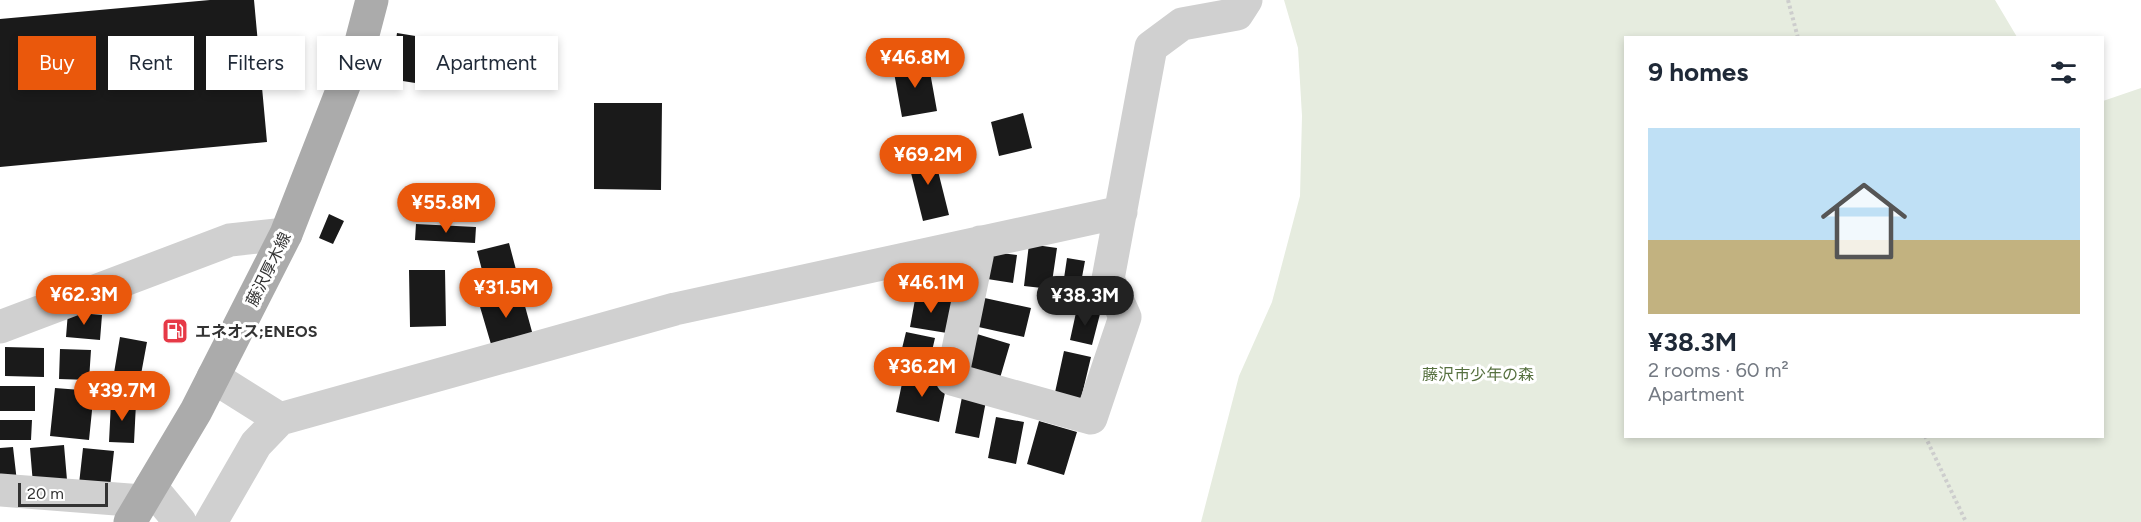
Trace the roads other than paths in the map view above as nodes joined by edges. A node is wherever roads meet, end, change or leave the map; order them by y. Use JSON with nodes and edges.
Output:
{"nodes":[{"id":1,"x":372,"y":0,"type":"edge"},
{"id":2,"x":1246,"y":0,"type":"edge"},
{"id":3,"x":1121,"y":212,"type":"junction"},
{"id":4,"x":286,"y":234,"type":"junction"},
{"id":5,"x":980,"y":242,"type":"junction"},
{"id":6,"x":0,"y":327,"type":"edge"},
{"id":7,"x":213,"y":377,"type":"junction"},
{"id":8,"x":280,"y":419,"type":"junction"},
{"id":9,"x":0,"y":490,"type":"edge"},
{"id":10,"x":141,"y":503,"type":"edge"},
{"id":11,"x":180,"y":522,"type":"edge"},
{"id":12,"x":211,"y":522,"type":"edge"}],
"edges":[{"from":1,"to":4,"type":"main road","name":"藤沢厚木線"},
{"from":2,"to":3,"type":"street"},
{"from":3,"to":5,"type":"street"},
{"from":3,"to":5,"type":"street"},
{"from":4,"to":6,"type":"street"},
{"from":4,"to":7,"type":"main road","name":"藤沢厚木線"},
{"from":5,"to":8,"type":"street"},
{"from":7,"to":8,"type":"street"},
{"from":7,"to":10,"type":"main road","name":"藤沢厚木線"},
{"from":8,"to":12,"type":"street"},
{"from":9,"to":10,"type":"street"},
{"from":10,"to":11,"type":"street"}]}
